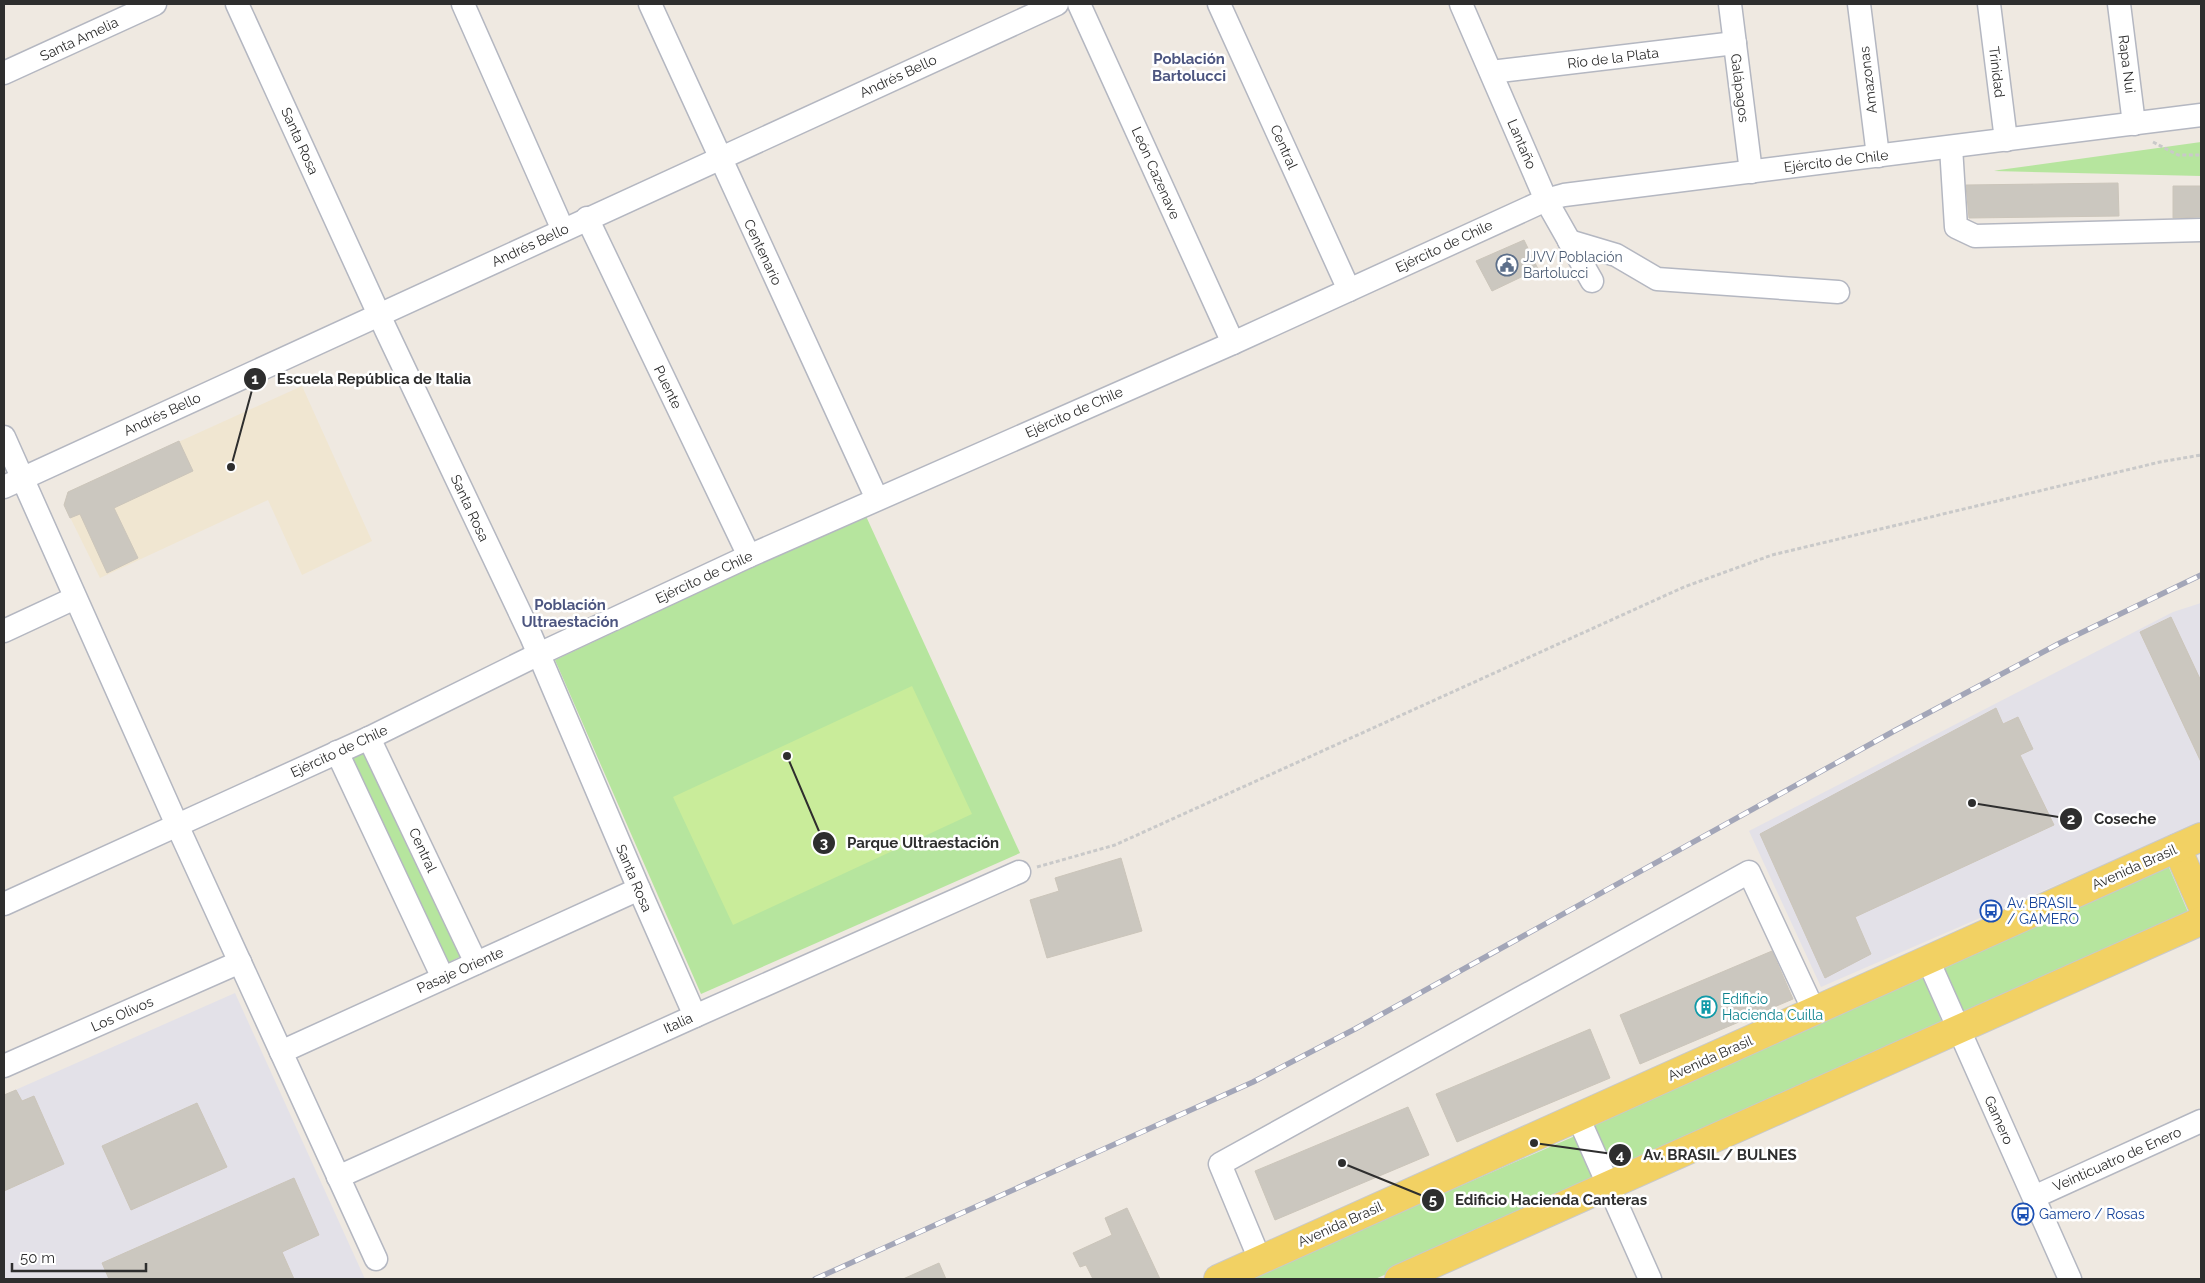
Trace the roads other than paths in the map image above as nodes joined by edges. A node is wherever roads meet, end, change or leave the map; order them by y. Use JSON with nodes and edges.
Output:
{"nodes":[{"id":1,"x":155,"y":4,"type":"edge"},
{"id":2,"x":238,"y":4,"type":"edge"},
{"id":3,"x":464,"y":4,"type":"edge"},
{"id":4,"x":650,"y":4,"type":"edge"},
{"id":5,"x":1057,"y":4,"type":"edge"},
{"id":6,"x":1079,"y":4,"type":"edge"},
{"id":7,"x":1219,"y":4,"type":"edge"},
{"id":8,"x":1461,"y":4,"type":"edge"},
{"id":9,"x":1730,"y":4,"type":"edge"},
{"id":10,"x":1859,"y":4,"type":"edge"},
{"id":11,"x":1989,"y":4,"type":"edge"},
{"id":12,"x":2119,"y":4,"type":"edge"},
{"id":13,"x":1735,"y":43,"type":"junction"},
{"id":14,"x":1491,"y":72,"type":"junction"},
{"id":15,"x":4,"y":73,"type":"edge"},
{"id":16,"x":2201,"y":115,"type":"edge"},
{"id":17,"x":2128,"y":125,"type":"junction"},
{"id":18,"x":2006,"y":140,"type":"junction"},
{"id":19,"x":1951,"y":147,"type":"junction"},
{"id":20,"x":1878,"y":156,"type":"junction"},
{"id":21,"x":720,"y":158,"type":"junction"},
{"id":22,"x":1750,"y":172,"type":"junction"},
{"id":23,"x":1546,"y":200,"type":"junction"},
{"id":24,"x":588,"y":218,"type":"junction"},
{"id":25,"x":563,"y":230,"type":"junction"},
{"id":26,"x":2201,"y":230,"type":"edge"},
{"id":27,"x":1569,"y":241,"type":"junction"},
{"id":28,"x":1592,"y":281,"type":"dead end"},
{"id":29,"x":1349,"y":290,"type":"junction"},
{"id":30,"x":1838,"y":292,"type":"dead end"},
{"id":31,"x":379,"y":314,"type":"junction"},
{"id":32,"x":1233,"y":343,"type":"junction"},
{"id":33,"x":4,"y":437,"type":"edge"},
{"id":34,"x":13,"y":482,"type":"edge"},
{"id":35,"x":877,"y":499,"type":"junction"},
{"id":36,"x":749,"y":556,"type":"junction"},
{"id":37,"x":75,"y":598,"type":"junction"},
{"id":38,"x":4,"y":631,"type":"edge"},
{"id":39,"x":538,"y":654,"type":"junction"},
{"id":40,"x":369,"y":738,"type":"junction"},
{"id":41,"x":337,"y":752,"type":"junction"},
{"id":42,"x":177,"y":825,"type":"junction"},
{"id":43,"x":2201,"y":837,"type":"edge"},
{"id":44,"x":2177,"y":848,"type":"junction"},
{"id":45,"x":1020,"y":872,"type":"road end"},
{"id":46,"x":639,"y":890,"type":"junction"},
{"id":47,"x":2201,"y":903,"type":"edge"},
{"id":48,"x":4,"y":904,"type":"edge"},
{"id":49,"x":2201,"y":921,"type":"edge"},
{"id":50,"x":1928,"y":960,"type":"junction"},
{"id":51,"x":240,"y":962,"type":"junction"},
{"id":52,"x":476,"y":963,"type":"junction"},
{"id":53,"x":443,"y":978,"type":"junction"},
{"id":54,"x":1814,"y":1011,"type":"junction"},
{"id":55,"x":695,"y":1016,"type":"junction"},
{"id":56,"x":1959,"y":1029,"type":"junction"},
{"id":57,"x":281,"y":1052,"type":"junction"},
{"id":58,"x":4,"y":1066,"type":"edge"},
{"id":59,"x":1578,"y":1117,"type":"junction"},
{"id":60,"x":2201,"y":1121,"type":"edge"},
{"id":61,"x":338,"y":1177,"type":"junction"},
{"id":62,"x":1608,"y":1186,"type":"junction"},
{"id":63,"x":2034,"y":1197,"type":"junction"},
{"id":64,"x":376,"y":1259,"type":"dead end"},
{"id":65,"x":1260,"y":1260,"type":"junction"},
{"id":66,"x":1225,"y":1278,"type":"edge"},
{"id":67,"x":1399,"y":1279,"type":"edge"},
{"id":68,"x":1650,"y":1279,"type":"edge"},
{"id":69,"x":2070,"y":1279,"type":"edge"}],
"edges":[{"from":1,"to":15,"type":"street","name":"Santa Amelia"},
{"from":2,"to":31,"type":"street","name":"Santa Rosa"},
{"from":3,"to":25,"type":"street"},
{"from":4,"to":21,"type":"street","name":"Centenario"},
{"from":5,"to":21,"type":"street","name":"Andrés Bello"},
{"from":6,"to":32,"type":"street","name":"León Cazenave"},
{"from":7,"to":29,"type":"street","name":"Central"},
{"from":8,"to":14,"type":"street","name":"Lantaño"},
{"from":9,"to":13,"type":"street","name":"Galápagos"},
{"from":10,"to":20,"type":"street","name":"Amazonas"},
{"from":11,"to":18,"type":"street","name":"Trinidad"},
{"from":12,"to":17,"type":"street","name":"Rapa Nui"},
{"from":13,"to":14,"type":"street","name":"Río de la Plata"},
{"from":13,"to":22,"type":"street","name":"Galápagos"},
{"from":14,"to":23,"type":"street","name":"Lantaño"},
{"from":16,"to":17,"type":"street","name":"Ejército de Chile"},
{"from":17,"to":18,"type":"street","name":"Ejército de Chile"},
{"from":18,"to":19,"type":"street","name":"Ejército de Chile"},
{"from":19,"to":20,"type":"street","name":"Ejército de Chile"},
{"from":19,"to":26,"type":"street"},
{"from":20,"to":22,"type":"street","name":"Ejército de Chile"},
{"from":21,"to":24,"type":"street","name":"Andrés Bello"},
{"from":21,"to":35,"type":"street","name":"Centenario"},
{"from":22,"to":23,"type":"street","name":"Ejército de Chile"},
{"from":23,"to":27,"type":"street","name":"Lantaño"},
{"from":23,"to":29,"type":"street","name":"Ejército de Chile"},
{"from":24,"to":25,"type":"street","name":"Andrés Bello"},
{"from":24,"to":36,"type":"street","name":"Puente"},
{"from":25,"to":31,"type":"street","name":"Andrés Bello"},
{"from":27,"to":28,"type":"street","name":"Lantaño"},
{"from":27,"to":30,"type":"street"},
{"from":29,"to":32,"type":"street","name":"Ejército de Chile"},
{"from":31,"to":34,"type":"street","name":"Andrés Bello"},
{"from":31,"to":39,"type":"street","name":"Santa Rosa"},
{"from":32,"to":35,"type":"street","name":"Ejército de Chile"},
{"from":33,"to":34,"type":"street"},
{"from":34,"to":37,"type":"street"},
{"from":35,"to":36,"type":"street","name":"Ejército de Chile"},
{"from":36,"to":39,"type":"street","name":"Ejército de Chile"},
{"from":37,"to":38,"type":"street"},
{"from":37,"to":42,"type":"street"},
{"from":39,"to":40,"type":"street","name":"Ejército de Chile"},
{"from":39,"to":46,"type":"street","name":"Santa Rosa"},
{"from":40,"to":41,"type":"street","name":"Ejército de Chile"},
{"from":40,"to":52,"type":"street","name":"Central"},
{"from":41,"to":42,"type":"street","name":"Ejército de Chile"},
{"from":41,"to":53,"type":"street"},
{"from":42,"to":48,"type":"street","name":"Ejército de Chile"},
{"from":42,"to":51,"type":"street"},
{"from":43,"to":44,"type":"main road","name":"Avenida Brasil"},
{"from":44,"to":47,"type":"main road"},
{"from":44,"to":50,"type":"main road","name":"Avenida Brasil"},
{"from":45,"to":55,"type":"street","name":"Italia"},
{"from":46,"to":52,"type":"street","name":"Pasaje Oriente"},
{"from":46,"to":55,"type":"street","name":"Santa Rosa"},
{"from":49,"to":56,"type":"main road"},
{"from":50,"to":54,"type":"main road","name":"Avenida Brasil"},
{"from":50,"to":56,"type":"street","name":"Gamero"},
{"from":51,"to":57,"type":"street"},
{"from":51,"to":58,"type":"street","name":"Los Olivos"},
{"from":52,"to":53,"type":"street","name":"Pasaje Oriente"},
{"from":53,"to":57,"type":"street","name":"Pasaje Oriente"},
{"from":54,"to":59,"type":"main road","name":"Avenida Brasil"},
{"from":54,"to":65,"type":"street"},
{"from":55,"to":61,"type":"street","name":"Italia"},
{"from":56,"to":62,"type":"main road"},
{"from":56,"to":63,"type":"street","name":"Gamero"},
{"from":57,"to":61,"type":"street"},
{"from":59,"to":62,"type":"street"},
{"from":59,"to":65,"type":"main road","name":"Avenida Brasil"},
{"from":60,"to":63,"type":"street","name":"Veinticuatro de Enero"},
{"from":61,"to":64,"type":"street"},
{"from":62,"to":67,"type":"main road"},
{"from":62,"to":68,"type":"street"},
{"from":63,"to":69,"type":"street","name":"Gamero"},
{"from":65,"to":66,"type":"main road","name":"Avenida Brasil"}]}
